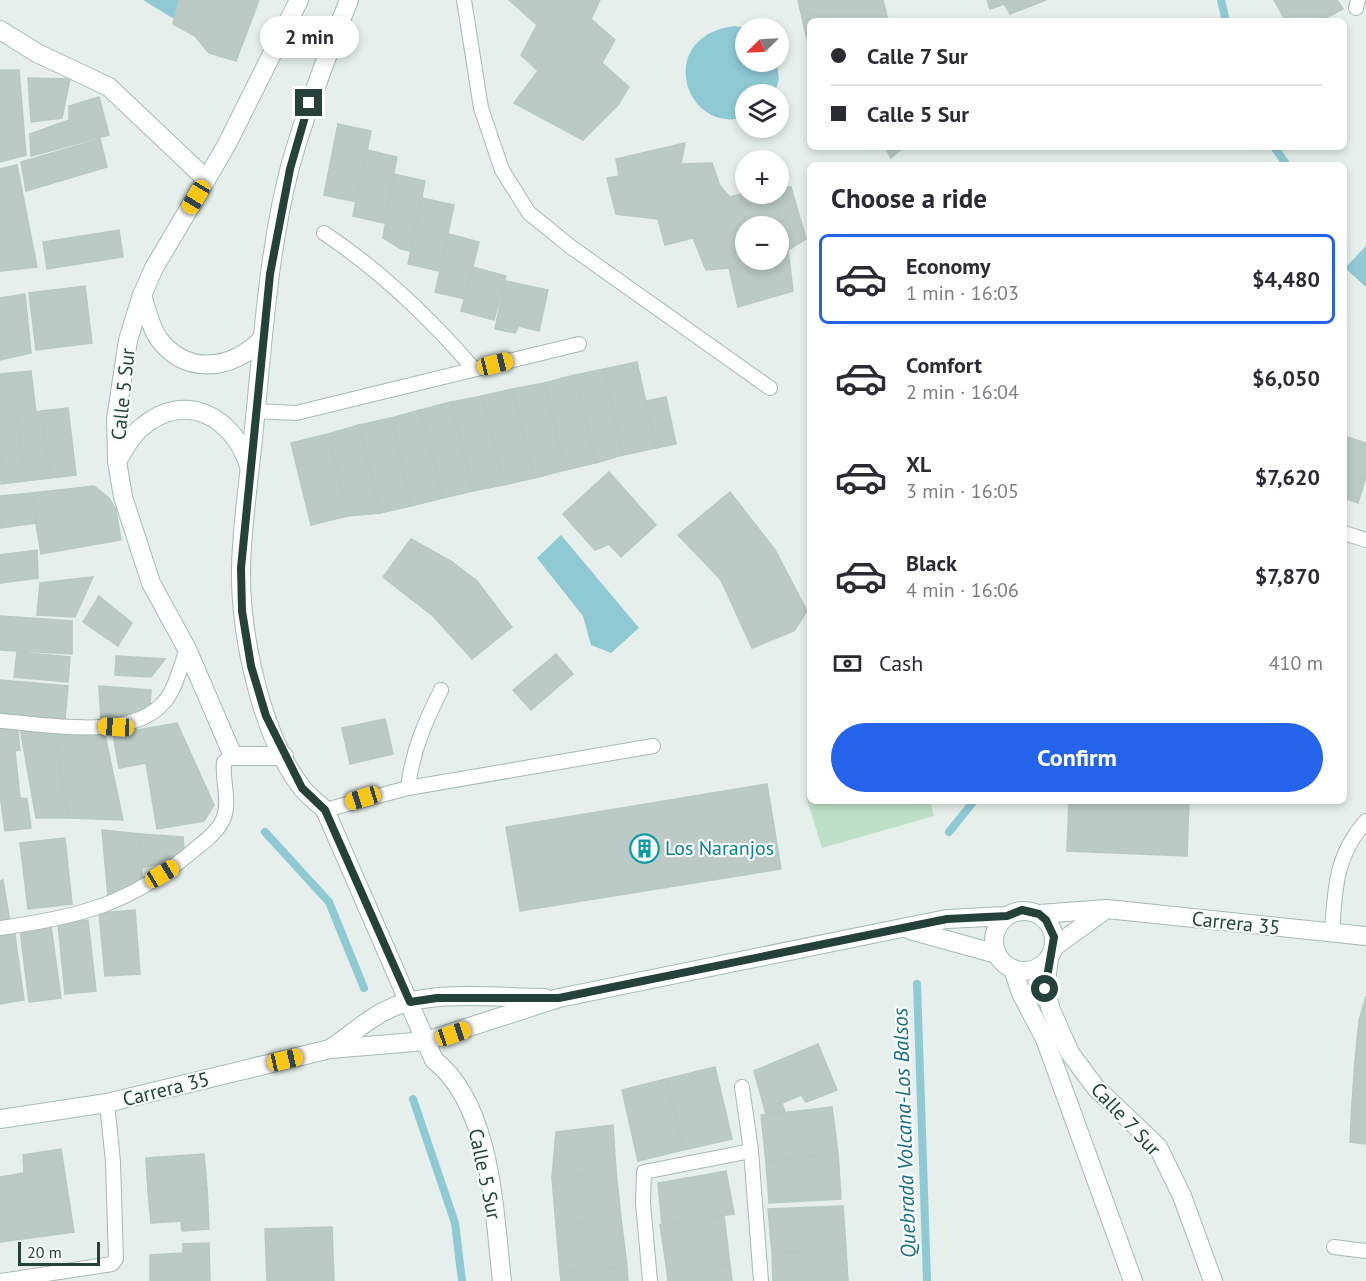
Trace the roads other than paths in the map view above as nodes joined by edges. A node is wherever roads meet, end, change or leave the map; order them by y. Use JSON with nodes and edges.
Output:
{"nodes":[{"id":1,"x":299,"y":0,"type":"edge"},
{"id":2,"x":349,"y":0,"type":"edge"},
{"id":3,"x":464,"y":0,"type":"edge"},
{"id":4,"x":0,"y":30,"type":"edge"},
{"id":5,"x":206,"y":179,"type":"junction"},
{"id":6,"x":324,"y":232,"type":"dead end"},
{"id":7,"x":142,"y":295,"type":"junction"},
{"id":8,"x":262,"y":339,"type":"junction"},
{"id":9,"x":579,"y":344,"type":"dead end"},
{"id":10,"x":474,"y":369,"type":"junction"},
{"id":11,"x":770,"y":388,"type":"dead end"},
{"id":12,"x":256,"y":411,"type":"junction"},
{"id":13,"x":117,"y":461,"type":"junction"},
{"id":14,"x":250,"y":471,"type":"junction"},
{"id":15,"x":1347,"y":534,"type":"edge"},
{"id":16,"x":1366,"y":540,"type":"edge"},
{"id":17,"x":187,"y":649,"type":"junction"},
{"id":18,"x":441,"y":690,"type":"dead end"},
{"id":19,"x":0,"y":721,"type":"edge"},
{"id":20,"x":653,"y":746,"type":"dead end"},
{"id":21,"x":233,"y":756,"type":"junction"},
{"id":22,"x":284,"y":756,"type":"junction"},
{"id":23,"x":408,"y":788,"type":"junction"},
{"id":24,"x":325,"y":810,"type":"junction"},
{"id":25,"x":1366,"y":821,"type":"edge"},
{"id":26,"x":1107,"y":909,"type":"junction"},
{"id":27,"x":1039,"y":914,"type":"junction"},
{"id":28,"x":1007,"y":916,"type":"junction"},
{"id":29,"x":0,"y":928,"type":"edge"},
{"id":30,"x":902,"y":928,"type":"junction"},
{"id":31,"x":1332,"y":933,"type":"junction"},
{"id":32,"x":1366,"y":936,"type":"edge"},
{"id":33,"x":1052,"y":952,"type":"junction"},
{"id":34,"x":997,"y":954,"type":"junction"},
{"id":35,"x":1013,"y":969,"type":"junction"},
{"id":36,"x":559,"y":998,"type":"junction"},
{"id":37,"x":410,"y":1002,"type":"junction"},
{"id":38,"x":426,"y":1041,"type":"junction"},
{"id":39,"x":330,"y":1049,"type":"junction"},
{"id":40,"x":742,"y":1087,"type":"dead end"},
{"id":41,"x":107,"y":1103,"type":"junction"},
{"id":42,"x":0,"y":1119,"type":"edge"},
{"id":43,"x":752,"y":1151,"type":"junction"},
{"id":44,"x":1334,"y":1247,"type":"dead end"},
{"id":45,"x":1366,"y":1251,"type":"edge"},
{"id":46,"x":1,"y":1281,"type":"edge"},
{"id":47,"x":502,"y":1281,"type":"edge"},
{"id":48,"x":650,"y":1281,"type":"edge"},
{"id":49,"x":761,"y":1281,"type":"edge"},
{"id":50,"x":1133,"y":1281,"type":"edge"},
{"id":51,"x":1213,"y":1281,"type":"edge"}],
"edges":[{"from":1,"to":5,"type":"street","name":"Calle 5 Sur"},
{"from":2,"to":8,"type":"street","name":"Calle 5 Sur"},
{"from":3,"to":11,"type":"lane"},
{"from":4,"to":5,"type":"street"},
{"from":5,"to":7,"type":"street","name":"Calle 5 Sur"},
{"from":6,"to":10,"type":"lane"},
{"from":7,"to":8,"type":"street"},
{"from":7,"to":13,"type":"street","name":"Calle 5 Sur"},
{"from":8,"to":12,"type":"street","name":"Calle 5 Sur"},
{"from":9,"to":10,"type":"lane"},
{"from":10,"to":12,"type":"lane"},
{"from":12,"to":14,"type":"street","name":"Calle 5 Sur"},
{"from":13,"to":14,"type":"street"},
{"from":13,"to":17,"type":"street","name":"Calle 5 Sur"},
{"from":14,"to":22,"type":"street","name":"Calle 5 Sur"},
{"from":15,"to":16,"type":"lane"},
{"from":17,"to":19,"type":"lane"},
{"from":17,"to":21,"type":"street","name":"Calle 5 Sur"},
{"from":18,"to":23,"type":"lane"},
{"from":20,"to":23,"type":"lane"},
{"from":21,"to":22,"type":"street"},
{"from":21,"to":29,"type":"lane"},
{"from":22,"to":24,"type":"street","name":"Calle 5 Sur"},
{"from":23,"to":24,"type":"lane"},
{"from":24,"to":37,"type":"street","name":"Calle 5 Sur"},
{"from":25,"to":31,"type":"lane"},
{"from":26,"to":27,"type":"street","name":"Carrera 35"},
{"from":26,"to":31,"type":"street","name":"Carrera 35"},
{"from":26,"to":33,"type":"street"},
{"from":27,"to":28,"type":"street"},
{"from":27,"to":33,"type":"street"},
{"from":28,"to":30,"type":"street","name":"Carrera 35"},
{"from":28,"to":34,"type":"street"},
{"from":30,"to":34,"type":"street","name":"Carrera 35"},
{"from":30,"to":36,"type":"street","name":"Carrera 35"},
{"from":31,"to":32,"type":"street","name":"Carrera 35"},
{"from":33,"to":35,"type":"street"},
{"from":33,"to":51,"type":"street","name":"Calle 7 Sur"},
{"from":34,"to":35,"type":"street"},
{"from":35,"to":50,"type":"street","name":"Calle 7 Sur"},
{"from":36,"to":37,"type":"street","name":"Carrera 35"},
{"from":36,"to":38,"type":"street","name":"Carrera 35"},
{"from":37,"to":38,"type":"street","name":"Calle 5 Sur"},
{"from":37,"to":39,"type":"street","name":"Carrera 35"},
{"from":38,"to":39,"type":"street","name":"Carrera 35"},
{"from":38,"to":47,"type":"street","name":"Calle 5 Sur"},
{"from":39,"to":41,"type":"street","name":"Carrera 35"},
{"from":40,"to":43,"type":"lane"},
{"from":41,"to":42,"type":"street","name":"Carrera 35"},
{"from":41,"to":46,"type":"lane"},
{"from":43,"to":48,"type":"lane"},
{"from":43,"to":49,"type":"lane"},
{"from":44,"to":45,"type":"lane"}]}
